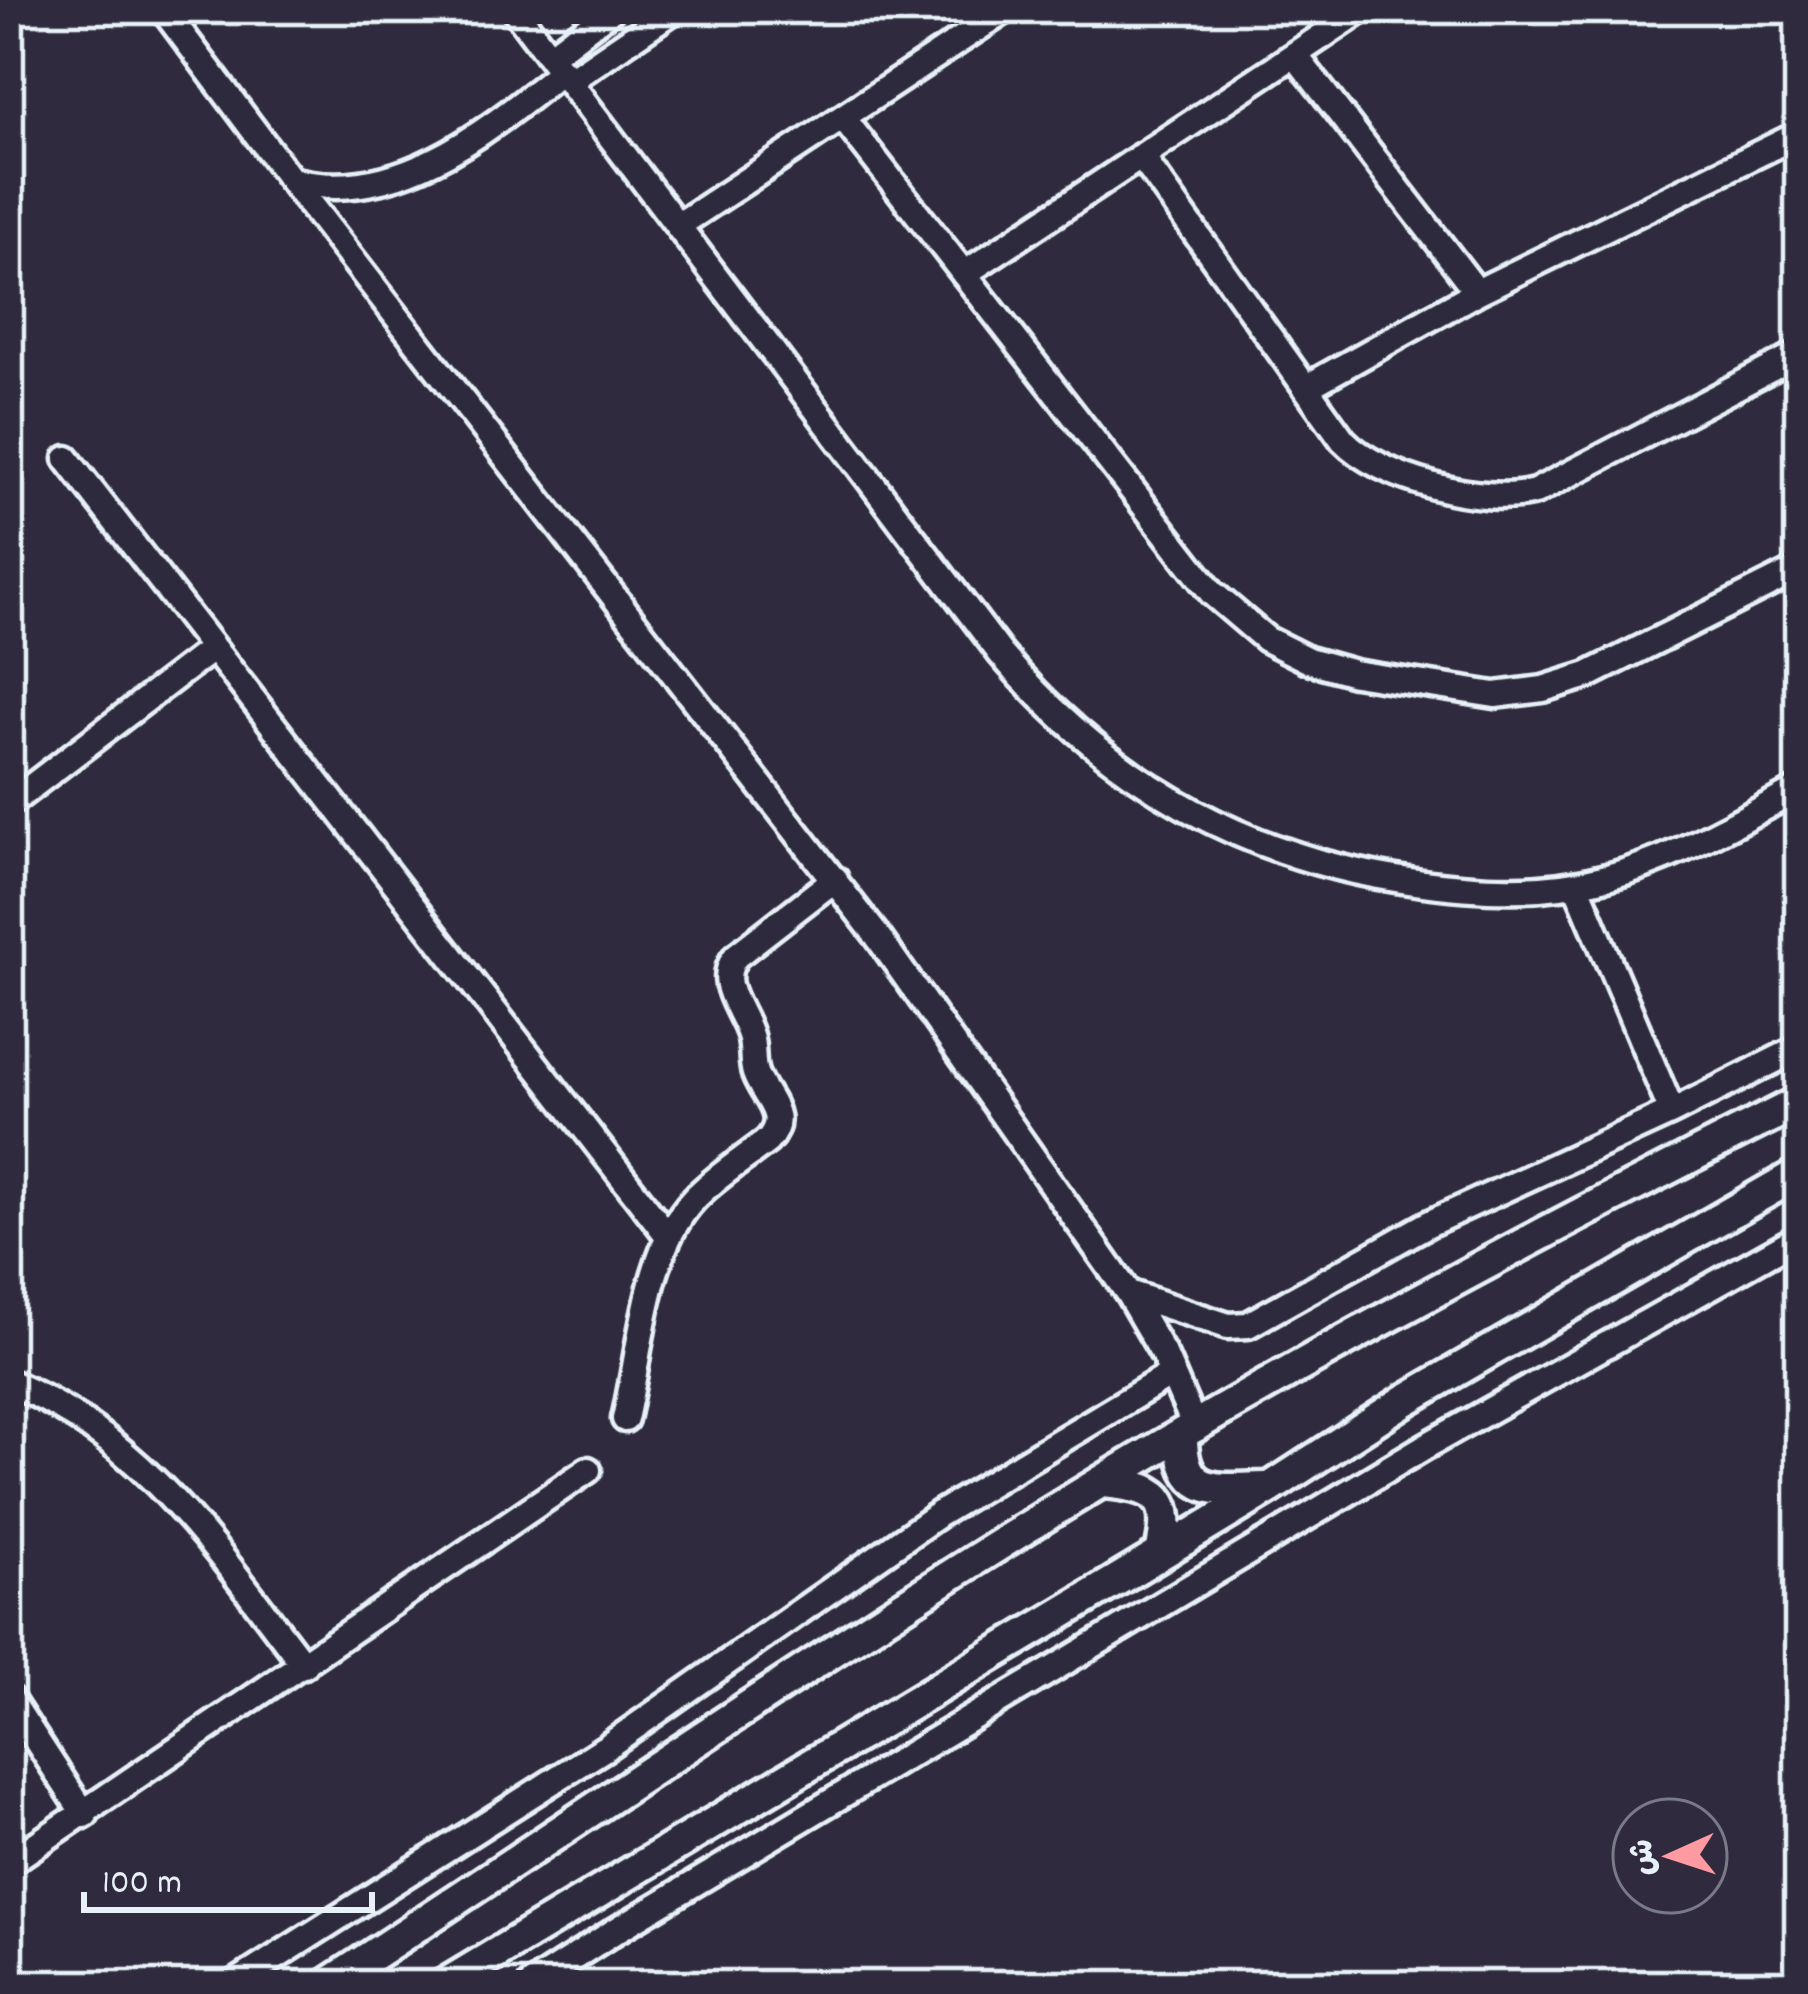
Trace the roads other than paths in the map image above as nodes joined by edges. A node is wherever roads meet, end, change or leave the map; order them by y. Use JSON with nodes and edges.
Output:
{"nodes":[{"id":1,"x":163,"y":9,"type":"edge"},
{"id":2,"x":514,"y":9,"type":"edge"},
{"id":3,"x":613,"y":9,"type":"edge"},
{"id":4,"x":675,"y":9,"type":"edge"},
{"id":5,"x":1007,"y":9,"type":"edge"},
{"id":6,"x":1363,"y":9,"type":"edge"},
{"id":7,"x":1295,"y":56,"type":"junction"},
{"id":8,"x":560,"y":70,"type":"junction"},
{"id":9,"x":843,"y":118,"type":"junction"},
{"id":10,"x":1799,"y":134,"type":"edge"},
{"id":11,"x":1141,"y":156,"type":"junction"},
{"id":12,"x":291,"y":180,"type":"junction"},
{"id":13,"x":679,"y":225,"type":"junction"},
{"id":14,"x":964,"y":274,"type":"junction"},
{"id":15,"x":1477,"y":292,"type":"junction"},
{"id":16,"x":1799,"y":354,"type":"edge"},
{"id":17,"x":1307,"y":387,"type":"junction"},
{"id":18,"x":67,"y":459,"type":"dead end"},
{"id":19,"x":1799,"y":569,"type":"edge"},
{"id":20,"x":212,"y":649,"type":"junction"},
{"id":21,"x":1799,"y":790,"type":"edge"},
{"id":22,"x":9,"y":804,"type":"edge"},
{"id":23,"x":835,"y":878,"type":"junction"},
{"id":24,"x":1576,"y":884,"type":"junction"},
{"id":25,"x":1799,"y":1048,"type":"edge"},
{"id":26,"x":1799,"y":1102,"type":"edge"},
{"id":27,"x":1672,"y":1112,"type":"junction"},
{"id":28,"x":1799,"y":1173,"type":"edge"},
{"id":29,"x":668,"y":1236,"type":"junction"},
{"id":30,"x":1799,"y":1238,"type":"edge"},
{"id":31,"x":1128,"y":1293,"type":"junction"},
{"id":32,"x":1172,"y":1374,"type":"junction"},
{"id":33,"x":9,"y":1382,"type":"edge"},
{"id":34,"x":625,"y":1419,"type":"dead end"},
{"id":35,"x":1189,"y":1433,"type":"junction"},
{"id":36,"x":588,"y":1470,"type":"dead end"},
{"id":37,"x":1105,"y":1481,"type":"junction"},
{"id":38,"x":1270,"y":1488,"type":"junction"},
{"id":39,"x":1161,"y":1553,"type":"junction"},
{"id":40,"x":304,"y":1664,"type":"junction"},
{"id":41,"x":9,"y":1699,"type":"edge"},
{"id":42,"x":85,"y":1815,"type":"junction"},
{"id":43,"x":9,"y":1863,"type":"edge"},
{"id":44,"x":232,"y":1985,"type":"edge"},
{"id":45,"x":327,"y":1985,"type":"edge"},
{"id":46,"x":444,"y":1985,"type":"edge"},
{"id":47,"x":531,"y":1985,"type":"edge"}],
"edges":[{"from":1,"to":12,"type":"street"},
{"from":2,"to":8,"type":"street"},
{"from":3,"to":8,"type":"street"},
{"from":4,"to":8,"type":"street"},
{"from":5,"to":9,"type":"street"},
{"from":6,"to":7,"type":"street"},
{"from":7,"to":11,"type":"street"},
{"from":7,"to":15,"type":"street"},
{"from":8,"to":12,"type":"street"},
{"from":8,"to":13,"type":"street"},
{"from":9,"to":13,"type":"street"},
{"from":9,"to":14,"type":"street"},
{"from":10,"to":15,"type":"street"},
{"from":11,"to":14,"type":"street"},
{"from":11,"to":17,"type":"street"},
{"from":12,"to":23,"type":"street"},
{"from":13,"to":24,"type":"street"},
{"from":14,"to":19,"type":"street"},
{"from":15,"to":17,"type":"street"},
{"from":16,"to":17,"type":"street"},
{"from":18,"to":20,"type":"street"},
{"from":20,"to":22,"type":"street"},
{"from":20,"to":29,"type":"street"},
{"from":21,"to":24,"type":"street"},
{"from":23,"to":29,"type":"street"},
{"from":23,"to":31,"type":"street"},
{"from":24,"to":27,"type":"street"},
{"from":25,"to":27,"type":"street"},
{"from":26,"to":35,"type":"main road"},
{"from":27,"to":31,"type":"street"},
{"from":28,"to":38,"type":"main road"},
{"from":29,"to":34,"type":"street"},
{"from":30,"to":47,"type":"street"},
{"from":31,"to":32,"type":"street"},
{"from":32,"to":35,"type":"street"},
{"from":32,"to":44,"type":"street"},
{"from":33,"to":40,"type":"street"},
{"from":35,"to":37,"type":"main road"},
{"from":35,"to":38,"type":"main road"},
{"from":36,"to":40,"type":"street"},
{"from":37,"to":39,"type":"main road"},
{"from":37,"to":45,"type":"main road"},
{"from":38,"to":39,"type":"main road"},
{"from":39,"to":46,"type":"main road"},
{"from":40,"to":42,"type":"street"},
{"from":41,"to":42,"type":"street"},
{"from":42,"to":43,"type":"street"}]}
